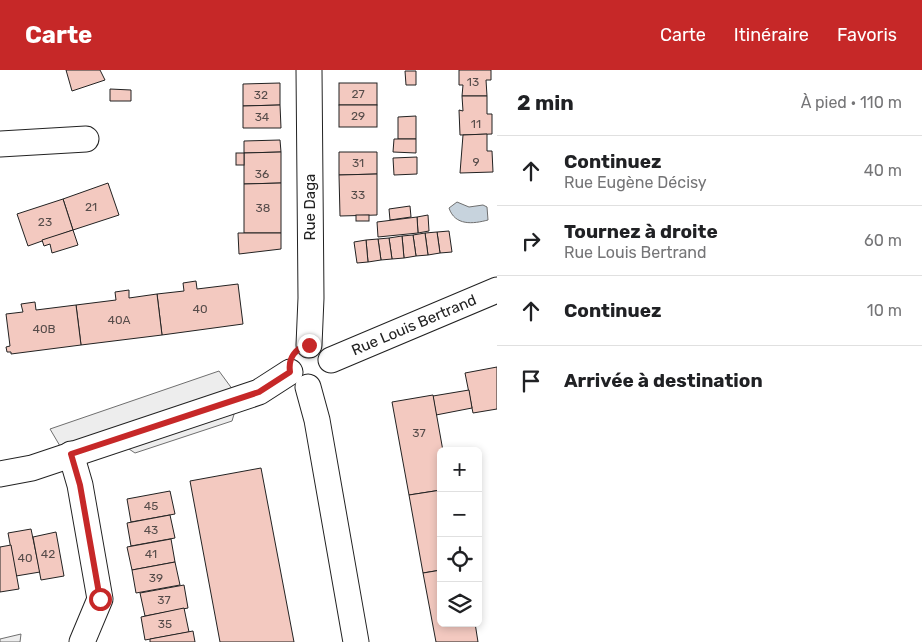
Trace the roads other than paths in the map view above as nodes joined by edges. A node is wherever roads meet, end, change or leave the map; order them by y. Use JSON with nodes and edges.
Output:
{"nodes":[{"id":1,"x":309,"y":70,"type":"edge"},
{"id":2,"x":86,"y":139,"type":"dead end"},
{"id":3,"x":0,"y":144,"type":"edge"},
{"id":4,"x":497,"y":290,"type":"edge"},
{"id":5,"x":309,"y":345,"type":"junction"},
{"id":6,"x":331,"y":360,"type":"junction"},
{"id":7,"x":299,"y":380,"type":"junction"},
{"id":8,"x":71,"y":454,"type":"junction"},
{"id":9,"x":0,"y":474,"type":"edge"},
{"id":10,"x":82,"y":642,"type":"edge"},
{"id":11,"x":356,"y":642,"type":"edge"}],
"edges":[{"from":1,"to":5,"type":"street","name":"Rue Daga"},
{"from":2,"to":3,"type":"street"},
{"from":4,"to":6,"type":"street","name":"Rue Louis Bertrand"},
{"from":5,"to":6,"type":"street"},
{"from":5,"to":7,"type":"street"},
{"from":6,"to":7,"type":"street"},
{"from":7,"to":8,"type":"street"},
{"from":7,"to":11,"type":"street"},
{"from":8,"to":9,"type":"street"},
{"from":8,"to":10,"type":"street"}]}
